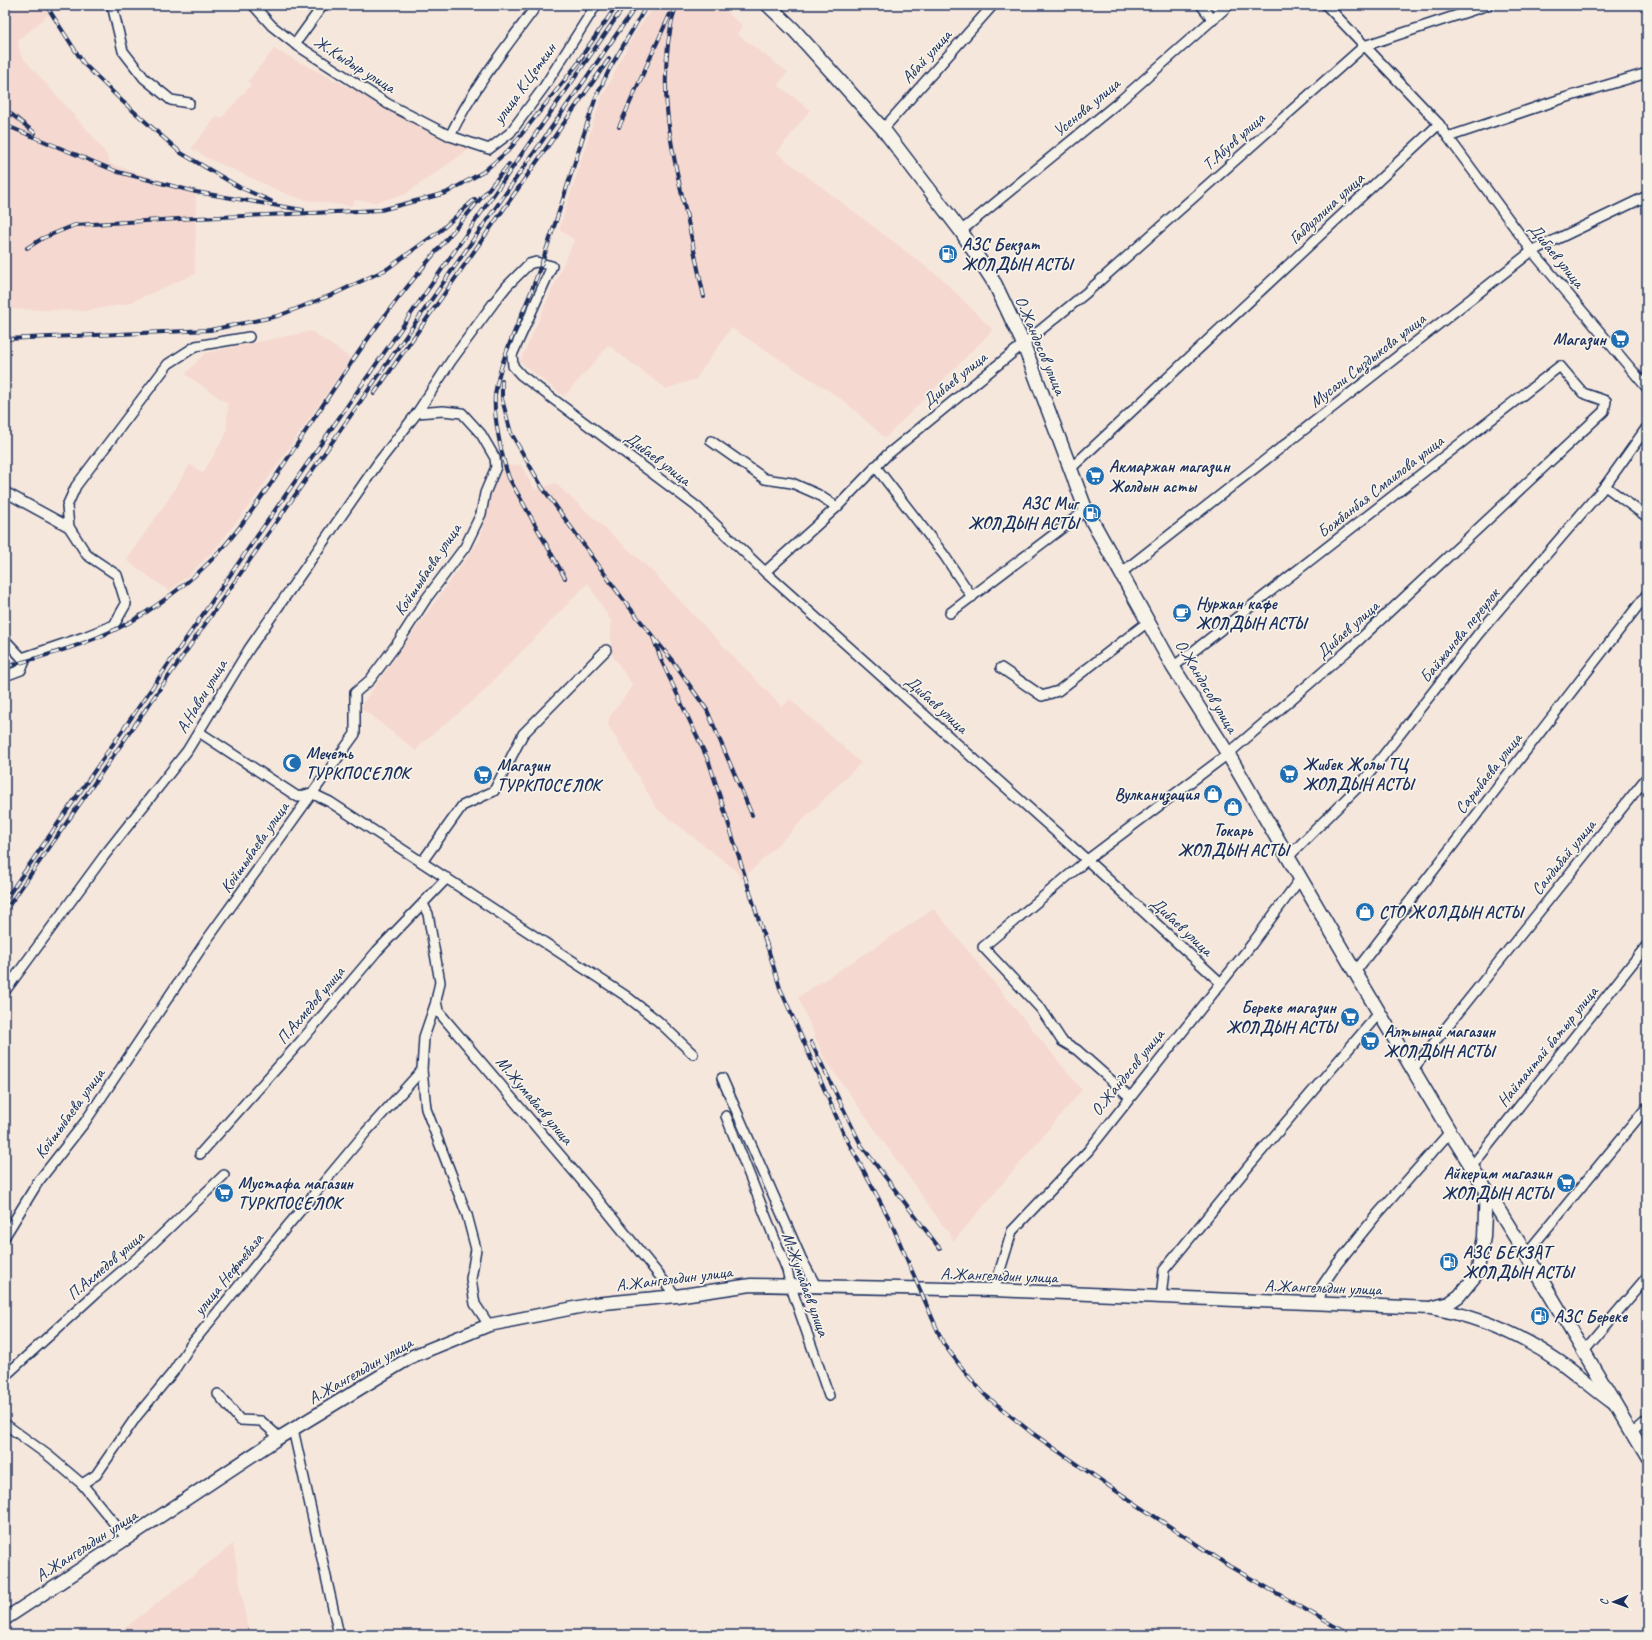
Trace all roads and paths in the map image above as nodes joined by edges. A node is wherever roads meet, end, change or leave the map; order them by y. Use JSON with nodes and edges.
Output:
{"nodes":[{"id":1,"x":111,"y":5,"type":"edge"},
{"id":2,"x":253,"y":5,"type":"edge"},
{"id":3,"x":323,"y":5,"type":"edge"},
{"id":4,"x":537,"y":5,"type":"edge"},
{"id":5,"x":596,"y":5,"type":"edge"},
{"id":6,"x":768,"y":5,"type":"edge"},
{"id":7,"x":993,"y":5,"type":"edge"},
{"id":8,"x":1201,"y":5,"type":"edge"},
{"id":9,"x":1229,"y":5,"type":"edge"},
{"id":10,"x":1326,"y":5,"type":"edge"},
{"id":11,"x":1488,"y":5,"type":"edge"},
{"id":12,"x":1213,"y":20,"type":"junction"},
{"id":13,"x":295,"y":44,"type":"junction"},
{"id":14,"x":1364,"y":46,"type":"junction"},
{"id":15,"x":1647,"y":73,"type":"edge"},
{"id":16,"x":189,"y":103,"type":"dead end"},
{"id":17,"x":1439,"y":124,"type":"junction"},
{"id":18,"x":883,"y":129,"type":"junction"},
{"id":19,"x":450,"y":136,"type":"junction"},
{"id":20,"x":1448,"y":137,"type":"junction"},
{"id":21,"x":1647,"y":196,"type":"edge"},
{"id":22,"x":961,"y":231,"type":"junction"},
{"id":23,"x":1532,"y":251,"type":"junction"},
{"id":24,"x":249,"y":337,"type":"dead end"},
{"id":25,"x":1023,"y":343,"type":"junction"},
{"id":26,"x":1647,"y":388,"type":"edge"},
{"id":27,"x":1606,"y":401,"type":"joint"},
{"id":28,"x":417,"y":413,"type":"junction"},
{"id":29,"x":1647,"y":427,"type":"edge"},
{"id":30,"x":711,"y":441,"type":"dead end"},
{"id":31,"x":876,"y":466,"type":"junction"},
{"id":32,"x":1070,"y":470,"type":"junction"},
{"id":33,"x":1605,"y":486,"type":"junction"},
{"id":34,"x":5,"y":492,"type":"edge"},
{"id":35,"x":836,"y":507,"type":"junction"},
{"id":36,"x":1086,"y":510,"type":"junction"},
{"id":37,"x":1647,"y":517,"type":"edge"},
{"id":38,"x":69,"y":527,"type":"junction"},
{"id":39,"x":765,"y":572,"type":"junction"},
{"id":40,"x":1120,"y":573,"type":"junction"},
{"id":41,"x":1647,"y":594,"type":"edge"},
{"id":42,"x":972,"y":597,"type":"junction"},
{"id":43,"x":950,"y":613,"type":"dead end"},
{"id":44,"x":1149,"y":621,"type":"junction"},
{"id":45,"x":5,"y":640,"type":"edge"},
{"id":46,"x":606,"y":650,"type":"dead end"},
{"id":47,"x":22,"y":658,"type":"junction"},
{"id":48,"x":1173,"y":666,"type":"junction"},
{"id":49,"x":1001,"y":668,"type":"dead end"},
{"id":50,"x":5,"y":676,"type":"edge"},
{"id":51,"x":200,"y":732,"type":"junction"},
{"id":52,"x":1228,"y":754,"type":"junction"},
{"id":53,"x":1647,"y":777,"type":"edge"},
{"id":54,"x":311,"y":793,"type":"junction"},
{"id":55,"x":1288,"y":857,"type":"junction"},
{"id":56,"x":1087,"y":860,"type":"junction"},
{"id":57,"x":422,"y":862,"type":"junction"},
{"id":58,"x":447,"y":878,"type":"junction"},
{"id":59,"x":1300,"y":879,"type":"junction"},
{"id":60,"x":423,"y":904,"type":"junction"},
{"id":61,"x":1647,"y":946,"type":"edge"},
{"id":62,"x":1354,"y":972,"type":"junction"},
{"id":63,"x":1221,"y":983,"type":"junction"},
{"id":64,"x":5,"y":991,"type":"edge"},
{"id":65,"x":436,"y":1001,"type":"junction"},
{"id":66,"x":1380,"y":1012,"type":"junction"},
{"id":67,"x":693,"y":1054,"type":"dead end"},
{"id":68,"x":1413,"y":1069,"type":"junction"},
{"id":69,"x":422,"y":1070,"type":"junction"},
{"id":70,"x":722,"y":1078,"type":"dead end"},
{"id":71,"x":1130,"y":1097,"type":"junction"},
{"id":72,"x":1647,"y":1107,"type":"edge"},
{"id":73,"x":726,"y":1116,"type":"dead end"},
{"id":74,"x":1450,"y":1132,"type":"junction"},
{"id":75,"x":200,"y":1154,"type":"dead end"},
{"id":76,"x":1472,"y":1166,"type":"junction"},
{"id":77,"x":224,"y":1175,"type":"dead end"},
{"id":78,"x":1486,"y":1190,"type":"junction"},
{"id":79,"x":5,"y":1236,"type":"edge"},
{"id":80,"x":1526,"y":1254,"type":"junction"},
{"id":81,"x":1647,"y":1277,"type":"edge"},
{"id":82,"x":816,"y":1286,"type":"junction"},
{"id":83,"x":791,"y":1287,"type":"junction"},
{"id":84,"x":994,"y":1290,"type":"junction"},
{"id":85,"x":676,"y":1296,"type":"junction"},
{"id":86,"x":1161,"y":1298,"type":"junction"},
{"id":87,"x":1319,"y":1304,"type":"junction"},
{"id":88,"x":1431,"y":1308,"type":"junction"},
{"id":89,"x":489,"y":1325,"type":"junction"},
{"id":90,"x":1584,"y":1351,"type":"junction"},
{"id":91,"x":5,"y":1376,"type":"edge"},
{"id":92,"x":218,"y":1394,"type":"dead end"},
{"id":93,"x":829,"y":1396,"type":"dead end"},
{"id":94,"x":1613,"y":1403,"type":"junction"},
{"id":95,"x":1647,"y":1418,"type":"edge"},
{"id":96,"x":5,"y":1424,"type":"edge"},
{"id":97,"x":293,"y":1429,"type":"junction"},
{"id":98,"x":1631,"y":1432,"type":"junction"},
{"id":99,"x":279,"y":1437,"type":"junction"},
{"id":100,"x":1647,"y":1458,"type":"edge"},
{"id":101,"x":82,"y":1484,"type":"junction"},
{"id":102,"x":127,"y":1538,"type":"junction"},
{"id":103,"x":5,"y":1619,"type":"edge"},
{"id":104,"x":340,"y":1635,"type":"edge"}],
"edges":[{"from":1,"to":16,"type":"street"},
{"from":2,"to":13,"type":"street","name":"Ж.Кыдыр улица"},
{"from":3,"to":13,"type":"street"},
{"from":4,"to":19,"type":"street","name":"улица К.Цеткин"},
{"from":5,"to":19,"type":"street","name":"улица К.Цеткин"},
{"from":6,"to":18,"type":"main road","name":"О.Жандосов улица"},
{"from":7,"to":18,"type":"street","name":"Абай улица"},
{"from":8,"to":12,"type":"street"},
{"from":9,"to":12,"type":"street","name":"Усенова улица"},
{"from":10,"to":14,"type":"street"},
{"from":11,"to":14,"type":"street","name":"Т.Абуов улица"},
{"from":12,"to":22,"type":"street","name":"Усенова улица"},
{"from":13,"to":19,"type":"street","name":"Ж.Кыдыр улица"},
{"from":14,"to":17,"type":"street"},
{"from":14,"to":25,"type":"street","name":"Т.Абуов улица"},
{"from":15,"to":20,"type":"street"},
{"from":17,"to":20,"type":"street"},
{"from":17,"to":32,"type":"street","name":"Габдуллина улица"},
{"from":18,"to":22,"type":"main road","name":"О.Жандосов улица"},
{"from":20,"to":23,"type":"street","name":"Дибаев улица"},
{"from":21,"to":23,"type":"street","name":"Мусали Сыздыкова улица"},
{"from":22,"to":25,"type":"main road","name":"О.Жандосов улица"},
{"from":23,"to":26,"type":"street","name":"Дибаев улица"},
{"from":23,"to":40,"type":"street","name":"Мусали Сыздыкова улица"},
{"from":24,"to":38,"type":"street"},
{"from":25,"to":31,"type":"street","name":"Дибаев улица"},
{"from":25,"to":32,"type":"main road","name":"О.Жандосов улица"},
{"from":27,"to":48,"type":"street","name":"Божбанбая Смаилова улица"},
{"from":27,"to":52,"type":"street","name":"Дибаев улица"},
{"from":28,"to":39,"type":"street","name":"Дибаев улица"},
{"from":28,"to":51,"type":"street","name":"А.Навои улица"},
{"from":28,"to":54,"type":"street","name":"Койшыбаева улица"},
{"from":29,"to":33,"type":"street","name":"Байжанова переулок"},
{"from":30,"to":35,"type":"street"},
{"from":31,"to":35,"type":"street","name":"Дибаев улица"},
{"from":31,"to":42,"type":"street"},
{"from":32,"to":36,"type":"main road","name":"О.Жандосов улица"},
{"from":33,"to":37,"type":"street"},
{"from":33,"to":55,"type":"street","name":"Байжанова переулок"},
{"from":34,"to":38,"type":"street"},
{"from":35,"to":39,"type":"street","name":"Дибаев улица"},
{"from":36,"to":40,"type":"main road","name":"О.Жандосов улица"},
{"from":36,"to":42,"type":"street"},
{"from":38,"to":47,"type":"street"},
{"from":39,"to":56,"type":"street","name":"Дибаев улица"},
{"from":40,"to":44,"type":"main road","name":"О.Жандосов улица"},
{"from":41,"to":62,"type":"street","name":"Сарыбаева улица"},
{"from":42,"to":43,"type":"street"},
{"from":44,"to":48,"type":"main road","name":"О.Жандосов улица"},
{"from":44,"to":49,"type":"street"},
{"from":45,"to":47,"type":"street"},
{"from":46,"to":57,"type":"street"},
{"from":47,"to":50,"type":"street"},
{"from":48,"to":52,"type":"main road","name":"О.Жандосов улица"},
{"from":51,"to":54,"type":"street"},
{"from":51,"to":64,"type":"street","name":"А.Навои улица"},
{"from":52,"to":55,"type":"main road","name":"О.Жандосов улица"},
{"from":52,"to":56,"type":"street","name":"Дибаев улица"},
{"from":53,"to":68,"type":"street","name":"Сандибай улица"},
{"from":54,"to":57,"type":"street"},
{"from":54,"to":79,"type":"street","name":"Койшыбаева улица"},
{"from":55,"to":59,"type":"main road","name":"О.Жандосов улица"},
{"from":56,"to":63,"type":"street","name":"Дибаев улица"},
{"from":56,"to":71,"type":"street","name":"Дибаев улица"},
{"from":57,"to":58,"type":"street"},
{"from":58,"to":60,"type":"street","name":"П.Ахмедов улица"},
{"from":58,"to":67,"type":"street"},
{"from":59,"to":62,"type":"main road","name":"О.Жандосов улица"},
{"from":59,"to":63,"type":"street","name":"О.Жандосов улица"},
{"from":60,"to":65,"type":"street"},
{"from":60,"to":75,"type":"street","name":"П.Ахмедов улица"},
{"from":61,"to":76,"type":"street","name":"Наймантай батыр улица"},
{"from":62,"to":66,"type":"main road","name":"О.Жандосов улица"},
{"from":63,"to":71,"type":"street","name":"О.Жандосов улица"},
{"from":65,"to":69,"type":"street"},
{"from":65,"to":85,"type":"street","name":"М.Жумабаев улица"},
{"from":66,"to":68,"type":"main road","name":"О.Жандосов улица"},
{"from":66,"to":86,"type":"street"},
{"from":68,"to":74,"type":"main road","name":"О.Жандосов улица"},
{"from":69,"to":89,"type":"street"},
{"from":69,"to":101,"type":"street","name":"улица Нефтебаза"},
{"from":70,"to":82,"type":"street","name":"М.Жумабаев улица"},
{"from":71,"to":84,"type":"street","name":"О.Жандосов улица"},
{"from":72,"to":80,"type":"street"},
{"from":73,"to":83,"type":"street","name":"М.Жумабаев улица"},
{"from":74,"to":76,"type":"main road","name":"О.Жандосов улица"},
{"from":74,"to":87,"type":"street"},
{"from":76,"to":78,"type":"main road","name":"О.Жандосов улица"},
{"from":77,"to":91,"type":"street","name":"П.Ахмедов улица"},
{"from":78,"to":80,"type":"main road","name":"О.Жандосов улица"},
{"from":78,"to":88,"type":"street"},
{"from":80,"to":90,"type":"main road","name":"О.Жандосов улица"},
{"from":81,"to":90,"type":"street"},
{"from":82,"to":83,"type":"street","name":"А.Жангельдин улица"},
{"from":82,"to":84,"type":"street","name":"А.Жангельдин улица"},
{"from":83,"to":85,"type":"street","name":"А.Жангельдин улица"},
{"from":83,"to":93,"type":"street","name":"М.Жумабаев улица"},
{"from":84,"to":86,"type":"street","name":"А.Жангельдин улица"},
{"from":85,"to":89,"type":"street","name":"А.Жангельдин улица"},
{"from":86,"to":87,"type":"street","name":"А.Жангельдин улица"},
{"from":87,"to":88,"type":"street","name":"А.Жангельдин улица"},
{"from":88,"to":94,"type":"street"},
{"from":89,"to":97,"type":"street","name":"А.Жангельдин улица"},
{"from":90,"to":94,"type":"main road","name":"О.Жандосов улица"},
{"from":92,"to":99,"type":"street"},
{"from":94,"to":98,"type":"main road","name":"О.Жандосов улица"},
{"from":95,"to":98,"type":"street"},
{"from":96,"to":101,"type":"street"},
{"from":97,"to":99,"type":"street","name":"А.Жангельдин улица"},
{"from":97,"to":104,"type":"street"},
{"from":98,"to":100,"type":"main road","name":"О.Жандосов улица"},
{"from":99,"to":102,"type":"street","name":"А.Жангельдин улица"},
{"from":101,"to":102,"type":"street"},
{"from":102,"to":103,"type":"street","name":"А.Жангельдин улица"}]}
